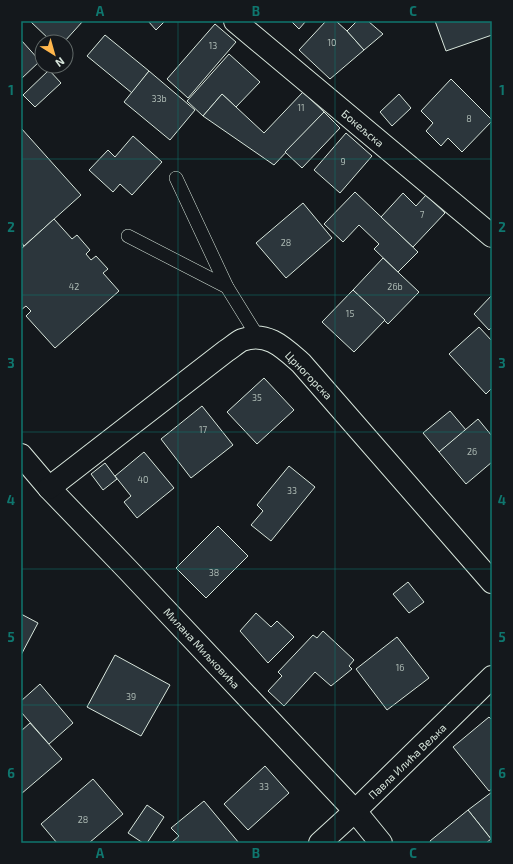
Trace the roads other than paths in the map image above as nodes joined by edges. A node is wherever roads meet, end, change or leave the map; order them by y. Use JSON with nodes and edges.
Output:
{"nodes":[{"id":1,"x":235,"y":21,"type":"edge"},
{"id":2,"x":176,"y":178,"type":"dead end"},
{"id":3,"x":128,"y":236,"type":"dead end"},
{"id":4,"x":492,"y":236,"type":"edge"},
{"id":5,"x":227,"y":287,"type":"junction"},
{"id":6,"x":258,"y":337,"type":"junction"},
{"id":7,"x":21,"y":455,"type":"edge"},
{"id":8,"x":48,"y":488,"type":"junction"},
{"id":9,"x":492,"y":582,"type":"edge"},
{"id":10,"x":492,"y":677,"type":"edge"},
{"id":11,"x":355,"y":811,"type":"junction"},
{"id":12,"x":320,"y":843,"type":"edge"},
{"id":13,"x":381,"y":843,"type":"edge"}],
"edges":[{"from":1,"to":4,"type":"street","name":"Бокељска"},
{"from":2,"to":5,"type":"lane"},
{"from":3,"to":5,"type":"lane"},
{"from":5,"to":6,"type":"lane"},
{"from":6,"to":8,"type":"street"},
{"from":6,"to":9,"type":"street","name":"Црногорска"},
{"from":7,"to":8,"type":"street","name":"Милана Миљковића"},
{"from":8,"to":11,"type":"street","name":"Милана Миљковића"},
{"from":10,"to":11,"type":"street","name":"Павла Илића Вељка"},
{"from":11,"to":12,"type":"street","name":"Павла Илића Вељка"},
{"from":11,"to":13,"type":"street","name":"Милана Миљковића"}]}
